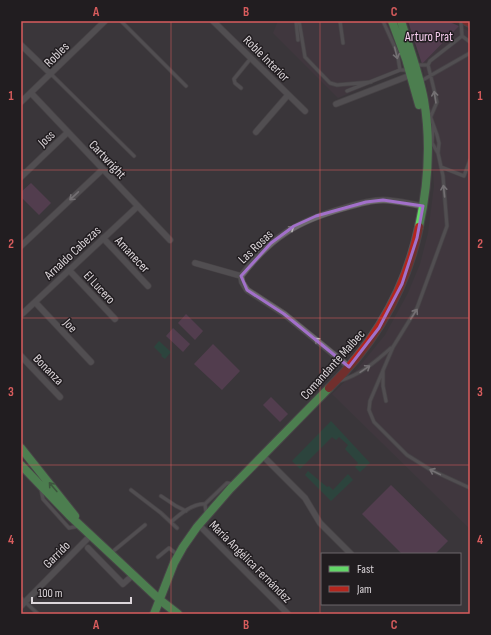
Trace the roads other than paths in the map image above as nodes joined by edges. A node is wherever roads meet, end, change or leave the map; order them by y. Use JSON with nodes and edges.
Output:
{"nodes":[{"id":1,"x":104,"y":21,"type":"edge"},
{"id":2,"x":121,"y":21,"type":"edge"},
{"id":3,"x":213,"y":21,"type":"edge"},
{"id":4,"x":296,"y":21,"type":"edge"},
{"id":5,"x":300,"y":21,"type":"edge"},
{"id":6,"x":340,"y":21,"type":"edge"},
{"id":7,"x":383,"y":21,"type":"edge"},
{"id":8,"x":392,"y":21,"type":"edge"},
{"id":9,"x":401,"y":21,"type":"edge"},
{"id":10,"x":461,"y":21,"type":"edge"},
{"id":11,"x":466,"y":21,"type":"edge"},
{"id":12,"x":470,"y":23,"type":"edge"},
{"id":13,"x":462,"y":36,"type":"junction"},
{"id":14,"x":298,"y":40,"type":"dead end"},
{"id":15,"x":470,"y":42,"type":"edge"},
{"id":16,"x":343,"y":43,"type":"dead end"},
{"id":17,"x":21,"y":45,"type":"edge"},
{"id":18,"x":470,"y":53,"type":"edge"},
{"id":19,"x":251,"y":58,"type":"junction"},
{"id":20,"x":428,"y":64,"type":"junction"},
{"id":21,"x":400,"y":70,"type":"junction"},
{"id":22,"x":412,"y":70,"type":"junction"},
{"id":23,"x":51,"y":74,"type":"junction"},
{"id":24,"x":431,"y":76,"type":"junction"},
{"id":25,"x":371,"y":82,"type":"junction"},
{"id":26,"x":420,"y":82,"type":"junction"},
{"id":27,"x":186,"y":86,"type":"dead end"},
{"id":28,"x":241,"y":88,"type":"dead end"},
{"id":29,"x":347,"y":91,"type":"dead end"},
{"id":30,"x":31,"y":93,"type":"junction"},
{"id":31,"x":288,"y":95,"type":"junction"},
{"id":32,"x":424,"y":100,"type":"junction"},
{"id":33,"x":21,"y":102,"type":"edge"},
{"id":34,"x":336,"y":104,"type":"dead end"},
{"id":35,"x":305,"y":111,"type":"dead end"},
{"id":36,"x":431,"y":116,"type":"junction"},
{"id":37,"x":433,"y":123,"type":"junction"},
{"id":38,"x":68,"y":132,"type":"junction"},
{"id":39,"x":256,"y":132,"type":"dead end"},
{"id":40,"x":427,"y":138,"type":"junction"},
{"id":41,"x":438,"y":153,"type":"junction"},
{"id":42,"x":134,"y":156,"type":"dead end"},
{"id":43,"x":470,"y":160,"type":"edge"},
{"id":44,"x":441,"y":167,"type":"junction"},
{"id":45,"x":103,"y":169,"type":"junction"},
{"id":46,"x":21,"y":177,"type":"edge"},
{"id":47,"x":138,"y":206,"type":"junction"},
{"id":48,"x":423,"y":206,"type":"junction"},
{"id":49,"x":103,"y":238,"type":"junction"},
{"id":50,"x":170,"y":240,"type":"dead end"},
{"id":51,"x":21,"y":246,"type":"edge"},
{"id":52,"x":195,"y":263,"type":"dead end"},
{"id":53,"x":69,"y":270,"type":"junction"},
{"id":54,"x":241,"y":276,"type":"junction"},
{"id":55,"x":148,"y":286,"type":"dead end"},
{"id":56,"x":35,"y":302,"type":"junction"},
{"id":57,"x":21,"y":315,"type":"edge"},
{"id":58,"x":115,"y":319,"type":"dead end"},
{"id":59,"x":392,"y":347,"type":"junction"},
{"id":60,"x":21,"y":356,"type":"edge"},
{"id":61,"x":91,"y":362,"type":"dead end"},
{"id":62,"x":349,"y":367,"type":"junction"},
{"id":63,"x":384,"y":367,"type":"junction"},
{"id":64,"x":333,"y":383,"type":"junction"},
{"id":65,"x":60,"y":397,"type":"dead end"},
{"id":66,"x":386,"y":401,"type":"dead end"},
{"id":67,"x":21,"y":448,"type":"edge"},
{"id":68,"x":262,"y":456,"type":"junction"},
{"id":69,"x":21,"y":465,"type":"edge"},
{"id":70,"x":235,"y":484,"type":"junction"},
{"id":71,"x":470,"y":488,"type":"edge"},
{"id":72,"x":131,"y":490,"type":"dead end"},
{"id":73,"x":161,"y":496,"type":"dead end"},
{"id":74,"x":205,"y":504,"type":"junction"},
{"id":75,"x":186,"y":511,"type":"junction"},
{"id":76,"x":206,"y":514,"type":"junction"},
{"id":77,"x":171,"y":522,"type":"junction"},
{"id":78,"x":198,"y":524,"type":"junction"},
{"id":79,"x":145,"y":525,"type":"dead end"},
{"id":80,"x":177,"y":528,"type":"dead end"},
{"id":81,"x":85,"y":530,"type":"junction"},
{"id":82,"x":88,"y":548,"type":"dead end"},
{"id":83,"x":110,"y":553,"type":"junction"},
{"id":84,"x":349,"y":553,"type":"edge"},
{"id":85,"x":178,"y":555,"type":"junction"},
{"id":86,"x":158,"y":557,"type":"dead end"},
{"id":87,"x":133,"y":574,"type":"junction"},
{"id":88,"x":160,"y":600,"type":"junction"},
{"id":89,"x":22,"y":602,"type":"edge"},
{"id":90,"x":38,"y":614,"type":"edge"},
{"id":91,"x":154,"y":614,"type":"edge"},
{"id":92,"x":170,"y":614,"type":"edge"},
{"id":93,"x":178,"y":614,"type":"edge"},
{"id":94,"x":288,"y":614,"type":"edge"}],
"edges":[{"from":1,"to":23,"type":"street","name":"Robles"},
{"from":2,"to":27,"type":"lane"},
{"from":3,"to":19,"type":"street","name":"Roble Interior"},
{"from":4,"to":14,"type":"lane"},
{"from":5,"to":25,"type":"lane"},
{"from":6,"to":16,"type":"lane"},
{"from":7,"to":21,"type":"lane","one_way":true},
{"from":8,"to":22,"type":"street","name":"Comandante Malbec"},
{"from":9,"to":22,"type":"street","name":"Comandante Malbec"},
{"from":10,"to":13,"type":"lane"},
{"from":11,"to":12,"type":"street"},
{"from":13,"to":15,"type":"lane"},
{"from":13,"to":20,"type":"lane"},
{"from":17,"to":23,"type":"street"},
{"from":18,"to":24,"type":"lane"},
{"from":19,"to":28,"type":"lane"},
{"from":19,"to":31,"type":"street","name":"Roble Interior"},
{"from":20,"to":22,"type":"lane"},
{"from":20,"to":24,"type":"lane"},
{"from":21,"to":22,"type":"lane"},
{"from":21,"to":25,"type":"lane"},
{"from":22,"to":26,"type":"street","name":"Comandante Malbec"},
{"from":22,"to":34,"type":"street"},
{"from":22,"to":40,"type":"street","name":"Comandante Malbec"},
{"from":23,"to":30,"type":"street","name":"Robles"},
{"from":23,"to":42,"type":"lane"},
{"from":24,"to":26,"type":"lane"},
{"from":36,"to":24,"type":"lane","one_way":true},
{"from":25,"to":29,"type":"lane"},
{"from":26,"to":32,"type":"street","name":"Comandante Malbec"},
{"from":30,"to":33,"type":"street","name":"Robles"},
{"from":30,"to":38,"type":"street","name":"Cartwright"},
{"from":31,"to":35,"type":"street","name":"Roble Interior"},
{"from":31,"to":39,"type":"street","name":"Roble Interior"},
{"from":32,"to":36,"type":"lane"},
{"from":32,"to":40,"type":"street","name":"Comandante Malbec"},
{"from":36,"to":37,"type":"lane"},
{"from":37,"to":41,"type":"lane"},
{"from":37,"to":41,"type":"lane"},
{"from":38,"to":45,"type":"street","name":"Cartwright"},
{"from":38,"to":46,"type":"street","name":"Joss"},
{"from":40,"to":48,"type":"street","name":"Comandante Malbec"},
{"from":41,"to":44,"type":"lane"},
{"from":43,"to":44,"type":"lane"},
{"from":59,"to":44,"type":"lane","one_way":true},
{"from":45,"to":47,"type":"street","name":"Cartwright"},
{"from":45,"to":51,"type":"street","one_way":true},
{"from":47,"to":49,"type":"street","name":"Arnaldo Cabezas"},
{"from":47,"to":50,"type":"street","name":"Cartwright"},
{"from":54,"to":48,"type":"street","name":"Las Rosas","one_way":true},
{"from":48,"to":62,"type":"street","name":"Comandante Malbec"},
{"from":49,"to":53,"type":"street","name":"Arnaldo Cabezas"},
{"from":49,"to":55,"type":"street","name":"Amanecer"},
{"from":52,"to":54,"type":"street"},
{"from":53,"to":56,"type":"street","name":"Arnaldo Cabezas"},
{"from":53,"to":58,"type":"street","name":"El Lucero"},
{"from":62,"to":54,"type":"street","name":"Las Rosas","one_way":true},
{"from":56,"to":57,"type":"street","name":"Arnaldo Cabezas"},
{"from":56,"to":61,"type":"street","name":"Joe"},
{"from":59,"to":63,"type":"lane"},
{"from":64,"to":59,"type":"lane","one_way":true},
{"from":60,"to":65,"type":"street","name":"Bonanza"},
{"from":62,"to":64,"type":"street","name":"Comandante Malbec"},
{"from":63,"to":66,"type":"lane"},
{"from":71,"to":63,"type":"lane","one_way":true},
{"from":64,"to":68,"type":"street","name":"Comandante Malbec"},
{"from":81,"to":67,"type":"street","one_way":true},
{"from":68,"to":70,"type":"street","name":"Comandante Malbec"},
{"from":68,"to":84,"type":"street"},
{"from":69,"to":81,"type":"street"},
{"from":70,"to":74,"type":"lane"},
{"from":70,"to":76,"type":"street","name":"Comandante Malbec"},
{"from":72,"to":77,"type":"lane"},
{"from":73,"to":75,"type":"lane"},
{"from":74,"to":75,"type":"lane"},
{"from":74,"to":76,"type":"lane"},
{"from":75,"to":77,"type":"lane"},
{"from":76,"to":78,"type":"street","name":"Comandante Malbec"},
{"from":77,"to":80,"type":"lane"},
{"from":78,"to":85,"type":"street","name":"Comandante Malbec"},
{"from":78,"to":94,"type":"street","name":"María Angélica Fernández"},
{"from":79,"to":83,"type":"lane"},
{"from":81,"to":83,"type":"street"},
{"from":81,"to":89,"type":"street","name":"Garrido"},
{"from":82,"to":87,"type":"street"},
{"from":83,"to":87,"type":"street"},
{"from":85,"to":86,"type":"lane"},
{"from":85,"to":88,"type":"street","name":"Comandante Malbec"},
{"from":87,"to":88,"type":"street"},
{"from":88,"to":91,"type":"street","name":"Comandante Malbec"},
{"from":88,"to":92,"type":"street"},
{"from":88,"to":93,"type":"street"},
{"from":89,"to":90,"type":"lane"}]}
